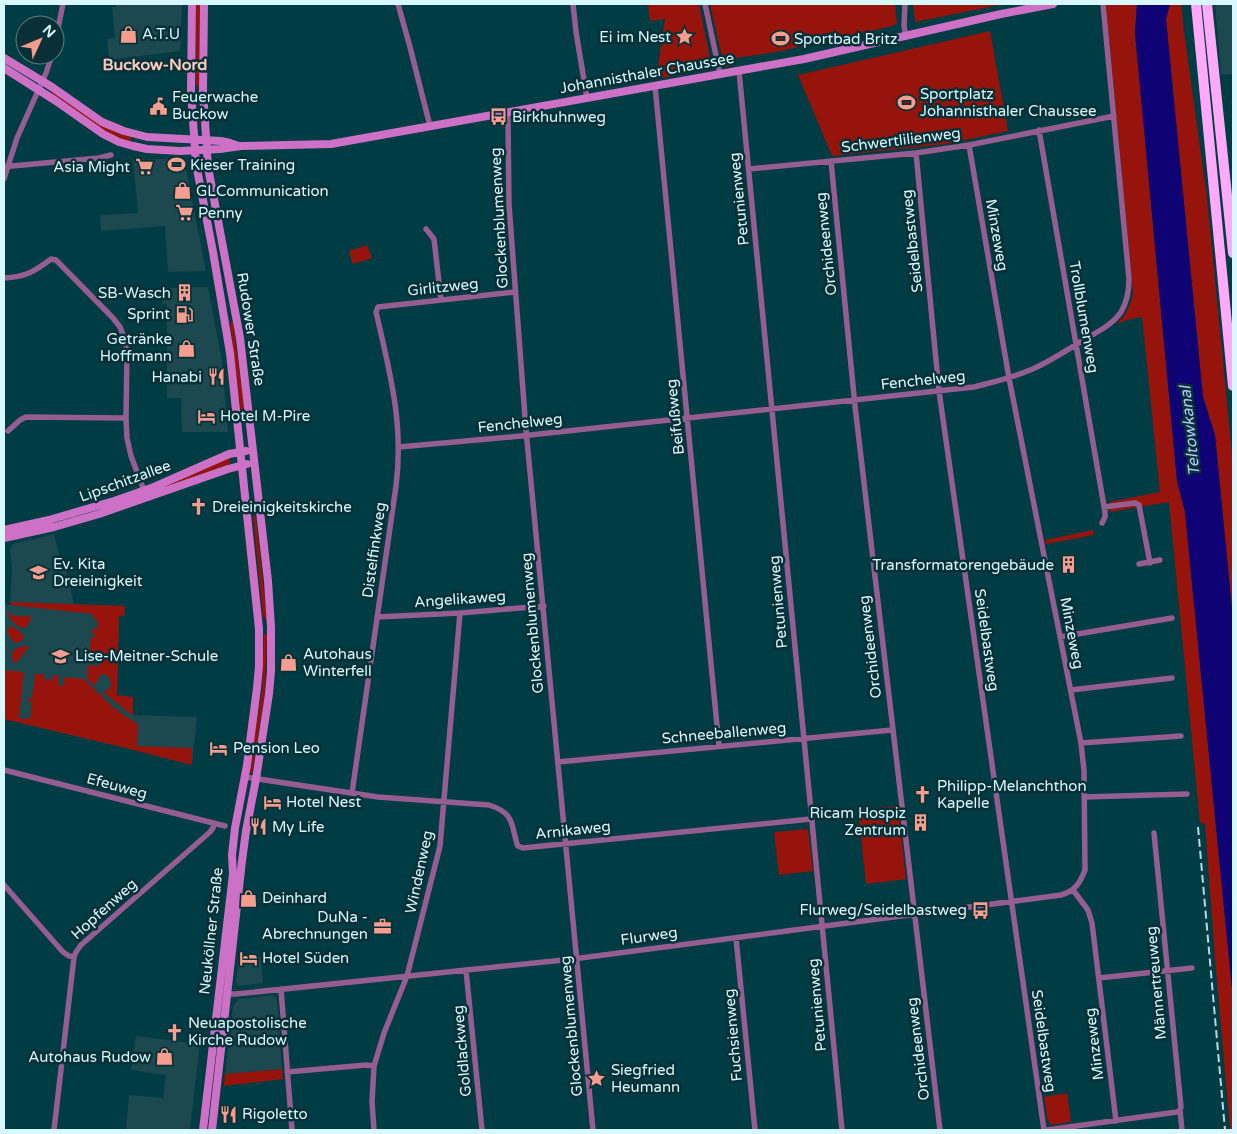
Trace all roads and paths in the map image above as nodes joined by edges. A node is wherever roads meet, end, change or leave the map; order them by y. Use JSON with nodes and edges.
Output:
{"nodes":[{"id":1,"x":192,"y":4,"type":"edge"},
{"id":2,"x":204,"y":4,"type":"edge"},
{"id":3,"x":398,"y":4,"type":"edge"},
{"id":4,"x":573,"y":4,"type":"edge"},
{"id":5,"x":705,"y":4,"type":"edge"},
{"id":6,"x":905,"y":4,"type":"edge"},
{"id":7,"x":1053,"y":4,"type":"edge"},
{"id":8,"x":1103,"y":4,"type":"edge"},
{"id":9,"x":1196,"y":4,"type":"edge"},
{"id":10,"x":1207,"y":4,"type":"edge"},
{"id":11,"x":906,"y":36,"type":"junction"},
{"id":12,"x":4,"y":58,"type":"edge"},
{"id":13,"x":49,"y":65,"type":"edge"},
{"id":14,"x":4,"y":68,"type":"edge"},
{"id":15,"x":739,"y":71,"type":"junction"},
{"id":16,"x":720,"y":74,"type":"junction"},
{"id":17,"x":43,"y":81,"type":"junction"},
{"id":18,"x":655,"y":86,"type":"junction"},
{"id":19,"x":39,"y":90,"type":"junction"},
{"id":20,"x":192,"y":91,"type":"junction"},
{"id":21,"x":203,"y":91,"type":"junction"},
{"id":22,"x":587,"y":98,"type":"junction"},
{"id":23,"x":507,"y":112,"type":"junction"},
{"id":24,"x":1114,"y":116,"type":"junction"},
{"id":25,"x":430,"y":126,"type":"junction"},
{"id":26,"x":1039,"y":130,"type":"junction"},
{"id":27,"x":195,"y":140,"type":"junction"},
{"id":28,"x":206,"y":140,"type":"junction"},
{"id":29,"x":969,"y":145,"type":"junction"},
{"id":30,"x":241,"y":146,"type":"junction"},
{"id":31,"x":195,"y":150,"type":"junction"},
{"id":32,"x":207,"y":150,"type":"junction"},
{"id":33,"x":916,"y":152,"type":"junction"},
{"id":34,"x":111,"y":155,"type":"dead end"},
{"id":35,"x":831,"y":161,"type":"junction"},
{"id":36,"x":7,"y":166,"type":"junction"},
{"id":37,"x":749,"y":169,"type":"junction"},
{"id":38,"x":4,"y":179,"type":"edge"},
{"id":39,"x":426,"y":229,"type":"dead end"},
{"id":40,"x":1233,"y":253,"type":"edge"},
{"id":41,"x":4,"y":278,"type":"edge"},
{"id":42,"x":515,"y":292,"type":"junction"},
{"id":43,"x":441,"y":300,"type":"junction"},
{"id":44,"x":235,"y":305,"type":"junction"},
{"id":45,"x":223,"y":307,"type":"junction"},
{"id":46,"x":376,"y":311,"type":"joint"},
{"id":47,"x":1076,"y":345,"type":"junction"},
{"id":48,"x":1009,"y":378,"type":"junction"},
{"id":49,"x":1233,"y":386,"type":"edge"},
{"id":50,"x":939,"y":391,"type":"junction"},
{"id":51,"x":854,"y":400,"type":"junction"},
{"id":52,"x":772,"y":409,"type":"junction"},
{"id":53,"x":250,"y":417,"type":"junction"},
{"id":54,"x":126,"y":418,"type":"junction"},
{"id":55,"x":238,"y":418,"type":"junction"},
{"id":56,"x":687,"y":418,"type":"junction"},
{"id":57,"x":8,"y":431,"type":"dead end"},
{"id":58,"x":527,"y":435,"type":"junction"},
{"id":59,"x":399,"y":447,"type":"junction"},
{"id":60,"x":253,"y":450,"type":"junction"},
{"id":61,"x":241,"y":451,"type":"junction"},
{"id":62,"x":254,"y":462,"type":"junction"},
{"id":63,"x":242,"y":466,"type":"junction"},
{"id":64,"x":145,"y":494,"type":"junction"},
{"id":65,"x":1104,"y":507,"type":"junction"},
{"id":66,"x":259,"y":510,"type":"junction"},
{"id":67,"x":247,"y":512,"type":"junction"},
{"id":68,"x":1102,"y":523,"type":"dead end"},
{"id":69,"x":4,"y":530,"type":"edge"},
{"id":70,"x":4,"y":538,"type":"edge"},
{"id":71,"x":1160,"y":560,"type":"dead end"},
{"id":72,"x":1150,"y":563,"type":"junction"},
{"id":73,"x":1140,"y":564,"type":"dead end"},
{"id":74,"x":544,"y":606,"type":"junction"},
{"id":75,"x":460,"y":613,"type":"junction"},
{"id":76,"x":377,"y":617,"type":"junction"},
{"id":77,"x":1172,"y":618,"type":"dead end"},
{"id":78,"x":259,"y":629,"type":"junction"},
{"id":79,"x":271,"y":629,"type":"junction"},
{"id":80,"x":1060,"y":637,"type":"junction"},
{"id":81,"x":1172,"y":678,"type":"dead end"},
{"id":82,"x":1071,"y":690,"type":"junction"},
{"id":83,"x":892,"y":730,"type":"junction"},
{"id":84,"x":1181,"y":736,"type":"dead end"},
{"id":85,"x":803,"y":738,"type":"junction"},
{"id":86,"x":1081,"y":743,"type":"junction"},
{"id":87,"x":719,"y":746,"type":"junction"},
{"id":88,"x":558,"y":762,"type":"junction"},
{"id":89,"x":247,"y":765,"type":"joint"},
{"id":90,"x":4,"y":770,"type":"edge"},
{"id":91,"x":245,"y":777,"type":"junction"},
{"id":92,"x":256,"y":779,"type":"junction"},
{"id":93,"x":352,"y":793,"type":"junction"},
{"id":94,"x":1187,"y":794,"type":"dead end"},
{"id":95,"x":1084,"y":797,"type":"junction"},
{"id":96,"x":444,"y":802,"type":"junction"},
{"id":97,"x":811,"y":819,"type":"junction"},
{"id":98,"x":214,"y":824,"type":"junction"},
{"id":99,"x":225,"y":826,"type":"dead end"},
{"id":100,"x":235,"y":828,"type":"junction"},
{"id":101,"x":246,"y":830,"type":"junction"},
{"id":102,"x":1154,"y":833,"type":"dead end"},
{"id":103,"x":566,"y":843,"type":"junction"},
{"id":104,"x":4,"y":885,"type":"edge"},
{"id":105,"x":1073,"y":890,"type":"junction"},
{"id":106,"x":1011,"y":901,"type":"junction"},
{"id":107,"x":914,"y":914,"type":"junction"},
{"id":108,"x":822,"y":926,"type":"junction"},
{"id":109,"x":736,"y":938,"type":"junction"},
{"id":110,"x":74,"y":957,"type":"junction"},
{"id":111,"x":577,"y":958,"type":"junction"},
{"id":112,"x":1192,"y":968,"type":"dead end"},
{"id":113,"x":466,"y":970,"type":"junction"},
{"id":114,"x":1168,"y":971,"type":"junction"},
{"id":115,"x":407,"y":976,"type":"junction"},
{"id":116,"x":1099,"y":978,"type":"junction"},
{"id":117,"x":281,"y":988,"type":"junction"},
{"id":118,"x":218,"y":992,"type":"junction"},
{"id":119,"x":227,"y":994,"type":"junction"},
{"id":120,"x":374,"y":1066,"type":"junction"},
{"id":121,"x":287,"y":1072,"type":"junction"},
{"id":122,"x":1180,"y":1110,"type":"junction"},
{"id":123,"x":1116,"y":1121,"type":"junction"},
{"id":124,"x":54,"y":1130,"type":"edge"},
{"id":125,"x":203,"y":1130,"type":"edge"},
{"id":126,"x":212,"y":1130,"type":"edge"},
{"id":127,"x":292,"y":1130,"type":"edge"},
{"id":128,"x":374,"y":1130,"type":"edge"},
{"id":129,"x":482,"y":1130,"type":"edge"},
{"id":130,"x":593,"y":1130,"type":"edge"},
{"id":131,"x":755,"y":1130,"type":"edge"},
{"id":132,"x":842,"y":1130,"type":"edge"},
{"id":133,"x":940,"y":1130,"type":"edge"},
{"id":134,"x":1045,"y":1130,"type":"edge"},
{"id":135,"x":1182,"y":1130,"type":"edge"}],
"edges":[{"from":1,"to":20,"type":"main road","name":"Rudower Straße"},
{"from":2,"to":21,"type":"main road","name":"Rudower Straße"},
{"from":3,"to":25,"type":"street"},
{"from":4,"to":22,"type":"street"},
{"from":5,"to":16,"type":"street"},
{"from":6,"to":11,"type":"street"},
{"from":7,"to":11,"type":"main road","name":"Johannisthaler Chaussee"},
{"from":8,"to":24,"type":"street","name":"Fenchelweg"},
{"from":9,"to":49,"type":"highway"},
{"from":10,"to":40,"type":"highway"},
{"from":11,"to":15,"type":"main road","name":"Johannisthaler Chaussee"},
{"from":12,"to":17,"type":"main road","name":"Johannisthaler Chaussee"},
{"from":13,"to":17,"type":"street"},
{"from":14,"to":19,"type":"main road","name":"Johannisthaler Chaussee"},
{"from":15,"to":16,"type":"main road","name":"Johannisthaler Chaussee"},
{"from":15,"to":37,"type":"street","name":"Petunienweg"},
{"from":16,"to":18,"type":"main road","name":"Johannisthaler Chaussee"},
{"from":17,"to":19,"type":"street"},
{"from":17,"to":27,"type":"main road","name":"Johannisthaler Chaussee"},
{"from":18,"to":22,"type":"main road","name":"Johannisthaler Chaussee"},
{"from":18,"to":56,"type":"street","name":"Beifußweg"},
{"from":19,"to":31,"type":"main road","name":"Johannisthaler Chaussee"},
{"from":19,"to":36,"type":"street"},
{"from":20,"to":21,"type":"main road"},
{"from":20,"to":27,"type":"main road","name":"Rudower Straße"},
{"from":21,"to":28,"type":"main road","name":"Rudower Straße"},
{"from":22,"to":23,"type":"main road","name":"Johannisthaler Chaussee"},
{"from":23,"to":25,"type":"main road","name":"Johannisthaler Chaussee"},
{"from":23,"to":42,"type":"street","name":"Glockenblumenweg"},
{"from":24,"to":26,"type":"street","name":"Schwertlilienweg"},
{"from":24,"to":47,"type":"street","name":"Fenchelweg"},
{"from":25,"to":30,"type":"main road","name":"Johannisthaler Chaussee"},
{"from":26,"to":29,"type":"street","name":"Schwertlilienweg"},
{"from":26,"to":47,"type":"street","name":"Trollblumenweg"},
{"from":27,"to":28,"type":"main road","name":"Johannisthaler Chaussee"},
{"from":27,"to":31,"type":"main road","name":"Rudower Straße"},
{"from":28,"to":30,"type":"main road","name":"Johannisthaler Chaussee"},
{"from":28,"to":32,"type":"main road","name":"Rudower Straße"},
{"from":29,"to":33,"type":"street","name":"Schwertlilienweg"},
{"from":29,"to":48,"type":"street","name":"Minzeweg"},
{"from":30,"to":32,"type":"main road","name":"Johannisthaler Chaussee"},
{"from":31,"to":32,"type":"main road","name":"Johannisthaler Chaussee"},
{"from":31,"to":45,"type":"main road","name":"Rudower Straße"},
{"from":32,"to":44,"type":"main road","name":"Rudower Straße"},
{"from":33,"to":35,"type":"street","name":"Schwertlilienweg"},
{"from":33,"to":50,"type":"street","name":"Seidelbastweg"},
{"from":34,"to":36,"type":"street"},
{"from":35,"to":37,"type":"street","name":"Schwertlilienweg"},
{"from":35,"to":51,"type":"street","name":"Orchideenweg"},
{"from":36,"to":38,"type":"street"},
{"from":37,"to":52,"type":"street","name":"Petunienweg"},
{"from":39,"to":43,"type":"street"},
{"from":41,"to":54,"type":"street"},
{"from":42,"to":43,"type":"street","name":"Girlitzweg"},
{"from":42,"to":58,"type":"street","name":"Glockenblumenweg"},
{"from":43,"to":46,"type":"street","name":"Girlitzweg"},
{"from":44,"to":45,"type":"main road"},
{"from":44,"to":53,"type":"main road","name":"Rudower Straße"},
{"from":45,"to":55,"type":"main road","name":"Rudower Straße"},
{"from":46,"to":59,"type":"street","name":"Distelfinkweg"},
{"from":47,"to":48,"type":"street","name":"Fenchelweg"},
{"from":47,"to":65,"type":"street","name":"Trollblumenweg"},
{"from":48,"to":50,"type":"street","name":"Fenchelweg"},
{"from":48,"to":80,"type":"street","name":"Minzeweg"},
{"from":50,"to":51,"type":"street","name":"Fenchelweg"},
{"from":50,"to":106,"type":"street","name":"Seidelbastweg"},
{"from":51,"to":52,"type":"street","name":"Fenchelweg"},
{"from":51,"to":83,"type":"street","name":"Orchideenweg"},
{"from":52,"to":56,"type":"street","name":"Fenchelweg"},
{"from":52,"to":85,"type":"street","name":"Petunienweg"},
{"from":53,"to":55,"type":"main road"},
{"from":53,"to":60,"type":"main road","name":"Rudower Straße"},
{"from":54,"to":57,"type":"street"},
{"from":54,"to":64,"type":"street"},
{"from":55,"to":61,"type":"main road","name":"Rudower Straße"},
{"from":56,"to":58,"type":"street","name":"Fenchelweg"},
{"from":56,"to":87,"type":"street","name":"Beifußweg"},
{"from":58,"to":59,"type":"street","name":"Fenchelweg"},
{"from":58,"to":74,"type":"street","name":"Glockenblumenweg"},
{"from":59,"to":76,"type":"street","name":"Distelfinkweg"},
{"from":60,"to":61,"type":"main road","name":"Lipschitzallee"},
{"from":60,"to":62,"type":"main road","name":"Rudower Straße"},
{"from":61,"to":63,"type":"main road","name":"Rudower Straße"},
{"from":61,"to":64,"type":"main road","name":"Lipschitzallee"},
{"from":62,"to":63,"type":"main road","name":"Lipschitzallee"},
{"from":62,"to":66,"type":"main road","name":"Rudower Straße"},
{"from":63,"to":64,"type":"main road","name":"Lipschitzallee"},
{"from":63,"to":67,"type":"main road","name":"Rudower Straße"},
{"from":64,"to":69,"type":"main road","name":"Lipschitzallee"},
{"from":64,"to":70,"type":"main road","name":"Lipschitzallee"},
{"from":65,"to":68,"type":"street","name":"Trollblumenweg"},
{"from":65,"to":72,"type":"street"},
{"from":66,"to":67,"type":"main road"},
{"from":66,"to":79,"type":"main road","name":"Rudower Straße"},
{"from":67,"to":78,"type":"main road","name":"Rudower Straße"},
{"from":71,"to":72,"type":"street"},
{"from":72,"to":73,"type":"street"},
{"from":74,"to":75,"type":"street","name":"Angelikaweg"},
{"from":74,"to":88,"type":"street","name":"Glockenblumenweg"},
{"from":75,"to":76,"type":"street","name":"Angelikaweg"},
{"from":75,"to":96,"type":"street","name":"Windenweg"},
{"from":76,"to":93,"type":"street","name":"Distelfinkweg"},
{"from":77,"to":80,"type":"street"},
{"from":78,"to":79,"type":"main road"},
{"from":78,"to":89,"type":"main road","name":"Rudower Straße"},
{"from":79,"to":92,"type":"main road","name":"Rudower Straße"},
{"from":80,"to":82,"type":"street","name":"Minzeweg"},
{"from":81,"to":82,"type":"street"},
{"from":82,"to":86,"type":"street","name":"Minzeweg"},
{"from":83,"to":85,"type":"street","name":"Schneeballenweg"},
{"from":83,"to":107,"type":"street","name":"Orchideenweg"},
{"from":84,"to":86,"type":"street"},
{"from":85,"to":87,"type":"street","name":"Schneeballenweg"},
{"from":85,"to":97,"type":"street","name":"Petunienweg"},
{"from":86,"to":95,"type":"street","name":"Minzeweg"},
{"from":87,"to":88,"type":"street","name":"Schneeballenweg"},
{"from":88,"to":103,"type":"street","name":"Glockenblumenweg"},
{"from":89,"to":91,"type":"main road","name":"Neuköllner Straße"},
{"from":90,"to":98,"type":"street","name":"Efeuweg"},
{"from":91,"to":92,"type":"street","name":"Arnikaweg"},
{"from":91,"to":100,"type":"main road","name":"Neuköllner Straße"},
{"from":92,"to":93,"type":"street","name":"Arnikaweg"},
{"from":92,"to":101,"type":"main road","name":"Neuköllner Straße"},
{"from":93,"to":96,"type":"street","name":"Arnikaweg"},
{"from":94,"to":95,"type":"street"},
{"from":95,"to":105,"type":"street","name":"Minzeweg"},
{"from":96,"to":103,"type":"street","name":"Arnikaweg"},
{"from":96,"to":115,"type":"street","name":"Windenweg"},
{"from":97,"to":103,"type":"street","name":"Arnikaweg"},
{"from":97,"to":108,"type":"street","name":"Petunienweg"},
{"from":98,"to":99,"type":"street","name":"Efeuweg"},
{"from":98,"to":110,"type":"street","name":"Hopfenweg"},
{"from":100,"to":101,"type":"street"},
{"from":100,"to":118,"type":"main road","name":"Neuköllner Straße"},
{"from":101,"to":119,"type":"main road","name":"Neuköllner Straße"},
{"from":102,"to":114,"type":"street","name":"Männertreuweg"},
{"from":103,"to":111,"type":"street","name":"Glockenblumenweg"},
{"from":104,"to":110,"type":"street"},
{"from":105,"to":106,"type":"street","name":"Flurweg"},
{"from":105,"to":116,"type":"street","name":"Minzeweg"},
{"from":106,"to":107,"type":"street","name":"Flurweg"},
{"from":106,"to":134,"type":"street","name":"Seidelbastweg"},
{"from":107,"to":108,"type":"street","name":"Flurweg"},
{"from":107,"to":133,"type":"street","name":"Orchideenweg"},
{"from":108,"to":109,"type":"street","name":"Flurweg"},
{"from":108,"to":132,"type":"street","name":"Petunienweg"},
{"from":109,"to":111,"type":"street","name":"Flurweg"},
{"from":109,"to":131,"type":"street","name":"Fuchsienweg"},
{"from":110,"to":124,"type":"street","name":"Hopfenweg"},
{"from":111,"to":113,"type":"street","name":"Flurweg"},
{"from":111,"to":130,"type":"street","name":"Glockenblumenweg"},
{"from":112,"to":114,"type":"street"},
{"from":113,"to":115,"type":"street","name":"Flurweg"},
{"from":113,"to":129,"type":"street","name":"Goldlackweg"},
{"from":114,"to":116,"type":"street"},
{"from":114,"to":122,"type":"street","name":"Männertreuweg"},
{"from":115,"to":117,"type":"street","name":"Flurweg"},
{"from":115,"to":120,"type":"street","name":"Windenweg"},
{"from":116,"to":123,"type":"street","name":"Minzeweg"},
{"from":117,"to":119,"type":"street","name":"Flurweg"},
{"from":117,"to":121,"type":"street"},
{"from":118,"to":119,"type":"main road"},
{"from":118,"to":125,"type":"main road","name":"Neuköllner Straße"},
{"from":119,"to":126,"type":"main road","name":"Neuköllner Straße"},
{"from":120,"to":121,"type":"street"},
{"from":120,"to":128,"type":"street","name":"Windenweg"},
{"from":121,"to":127,"type":"street"},
{"from":122,"to":123,"type":"street"},
{"from":122,"to":135,"type":"street","name":"Männertreuweg"},
{"from":123,"to":134,"type":"street"}]}
